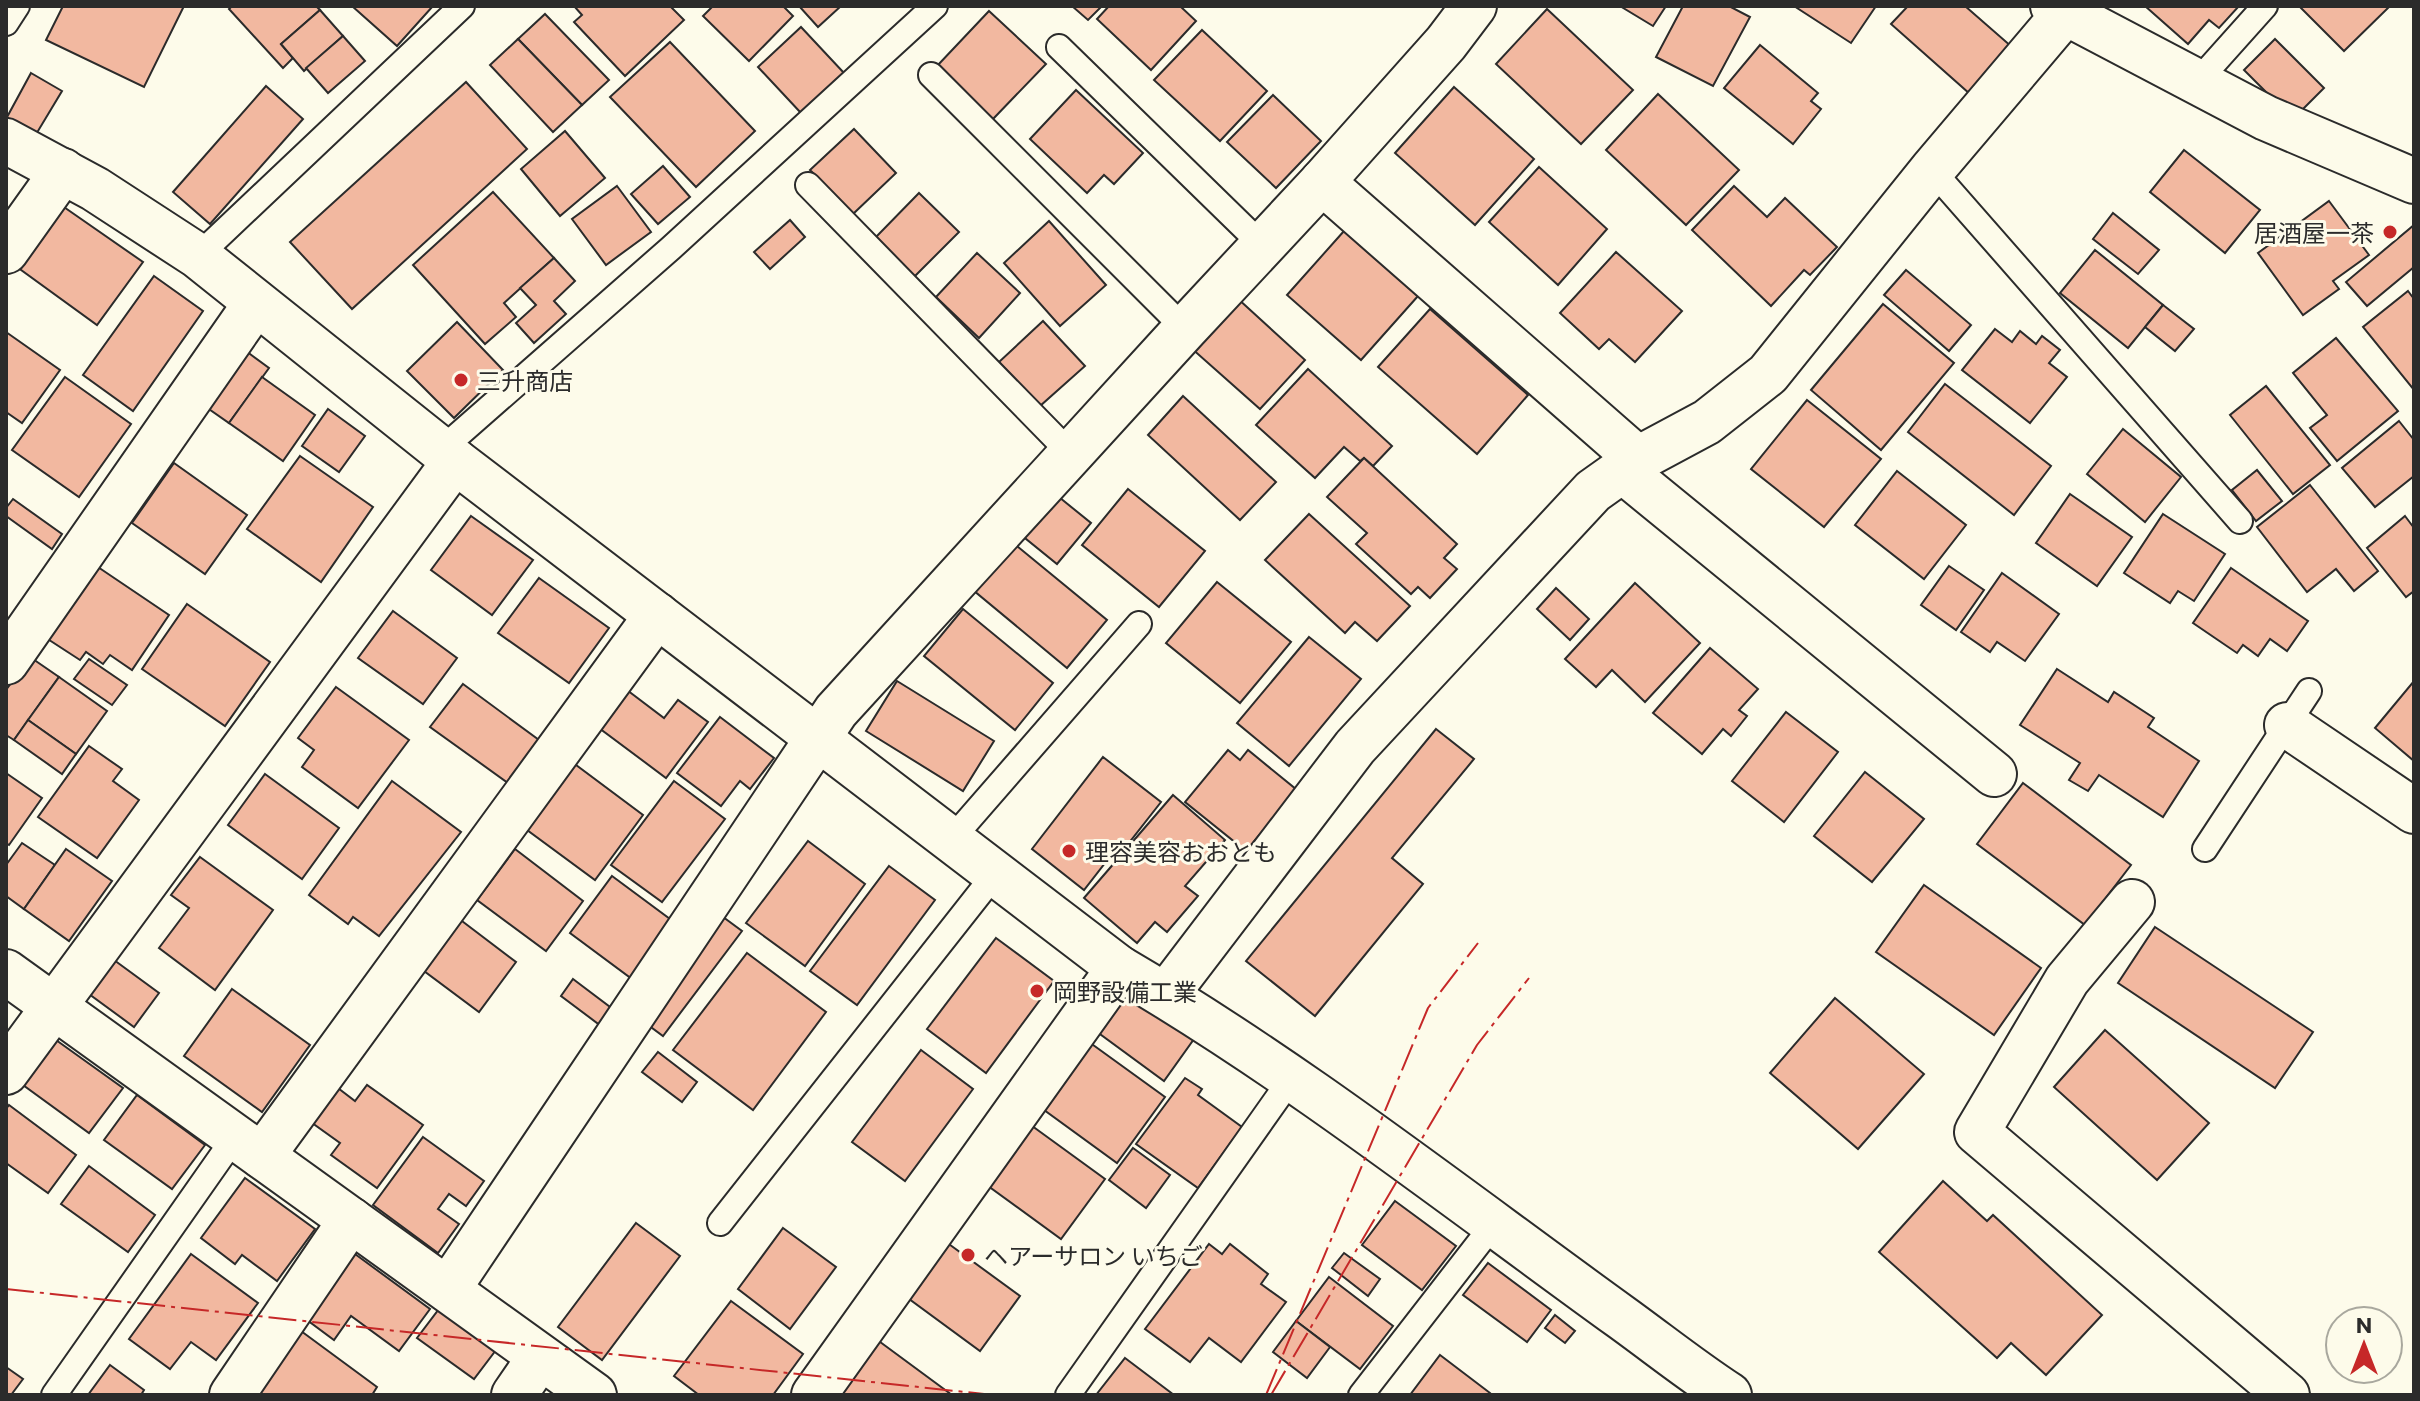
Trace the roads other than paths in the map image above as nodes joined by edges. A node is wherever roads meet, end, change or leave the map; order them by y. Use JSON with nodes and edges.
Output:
{"nodes":[{"id":1,"x":17,"y":6,"type":"edge"},
{"id":2,"x":462,"y":6,"type":"edge"},
{"id":3,"x":935,"y":6,"type":"edge"},
{"id":4,"x":1474,"y":6,"type":"edge"},
{"id":5,"x":2265,"y":6,"type":"edge"},
{"id":6,"x":2059,"y":10,"type":"edge"},
{"id":7,"x":6,"y":23,"type":"edge"},
{"id":8,"x":1059,"y":47,"type":"dead end"},
{"id":9,"x":931,"y":75,"type":"dead end"},
{"id":10,"x":2197,"y":82,"type":"junction"},
{"id":11,"x":6,"y":141,"type":"edge"},
{"id":12,"x":1932,"y":170,"type":"junction"},
{"id":13,"x":63,"y":171,"type":"junction"},
{"id":14,"x":2414,"y":181,"type":"edge"},
{"id":15,"x":1322,"y":182,"type":"junction"},
{"id":16,"x":808,"y":185,"type":"dead end"},
{"id":17,"x":1263,"y":246,"type":"junction"},
{"id":18,"x":6,"y":251,"type":"edge"},
{"id":19,"x":198,"y":256,"type":"junction"},
{"id":20,"x":256,"y":303,"type":"junction"},
{"id":21,"x":1185,"y":329,"type":"junction"},
{"id":22,"x":1071,"y":454,"type":"junction"},
{"id":23,"x":448,"y":456,"type":"junction"},
{"id":24,"x":1630,"y":464,"type":"junction"},
{"id":25,"x":2240,"y":521,"type":"dead end"},
{"id":26,"x":657,"y":615,"type":"junction"},
{"id":27,"x":1139,"y":624,"type":"dead end"},
{"id":28,"x":6,"y":662,"type":"edge"},
{"id":29,"x":2298,"y":708,"type":"joint"},
{"id":30,"x":816,"y":739,"type":"junction"},
{"id":31,"x":1994,"y":774,"type":"dead end"},
{"id":32,"x":2414,"y":811,"type":"edge"},
{"id":33,"x":950,"y":841,"type":"junction"},
{"id":34,"x":2205,"y":849,"type":"dead end"},
{"id":35,"x":995,"y":874,"type":"junction"},
{"id":36,"x":2132,"y":902,"type":"dead end"},
{"id":37,"x":1119,"y":968,"type":"junction"},
{"id":38,"x":6,"y":972,"type":"edge"},
{"id":39,"x":1166,"y":995,"type":"junction"},
{"id":40,"x":53,"y":1006,"type":"junction"},
{"id":41,"x":6,"y":1072,"type":"edge"},
{"id":42,"x":1291,"y":1079,"type":"junction"},
{"id":43,"x":248,"y":1147,"type":"junction"},
{"id":44,"x":351,"y":1220,"type":"junction"},
{"id":45,"x":720,"y":1223,"type":"dead end"},
{"id":46,"x":1493,"y":1225,"type":"junction"},
{"id":47,"x":448,"y":1289,"type":"junction"},
{"id":48,"x":540,"y":1357,"type":"junction"},
{"id":49,"x":1714,"y":1391,"type":"edge"},
{"id":50,"x":54,"y":1395,"type":"edge"},
{"id":51,"x":232,"y":1395,"type":"edge"},
{"id":52,"x":514,"y":1395,"type":"edge"},
{"id":53,"x":594,"y":1395,"type":"edge"},
{"id":54,"x":814,"y":1395,"type":"edge"},
{"id":55,"x":1068,"y":1395,"type":"edge"},
{"id":56,"x":1361,"y":1395,"type":"edge"},
{"id":57,"x":2287,"y":1395,"type":"edge"}],
"edges":[{"from":1,"to":7,"type":"lane"},
{"from":2,"to":19,"type":"lane"},
{"from":3,"to":23,"type":"lane"},
{"from":4,"to":15,"type":"street"},
{"from":5,"to":10,"type":"lane"},
{"from":6,"to":10,"type":"street"},
{"from":6,"to":12,"type":"street"},
{"from":8,"to":17,"type":"lane"},
{"from":9,"to":21,"type":"lane"},
{"from":10,"to":14,"type":"street"},
{"from":11,"to":13,"type":"street"},
{"from":12,"to":24,"type":"street"},
{"from":12,"to":25,"type":"lane"},
{"from":13,"to":18,"type":"street"},
{"from":13,"to":19,"type":"street"},
{"from":15,"to":17,"type":"street"},
{"from":15,"to":24,"type":"street"},
{"from":16,"to":22,"type":"lane"},
{"from":17,"to":21,"type":"street"},
{"from":19,"to":20,"type":"street"},
{"from":20,"to":23,"type":"street"},
{"from":20,"to":28,"type":"street"},
{"from":21,"to":22,"type":"street"},
{"from":22,"to":30,"type":"street"},
{"from":23,"to":26,"type":"street"},
{"from":23,"to":40,"type":"street"},
{"from":24,"to":31,"type":"street"},
{"from":24,"to":39,"type":"street"},
{"from":26,"to":30,"type":"street"},
{"from":26,"to":43,"type":"street"},
{"from":27,"to":33,"type":"lane"},
{"from":29,"to":32,"type":"street"},
{"from":29,"to":34,"type":"lane"},
{"from":30,"to":33,"type":"street"},
{"from":30,"to":47,"type":"street"},
{"from":33,"to":35,"type":"street"},
{"from":35,"to":37,"type":"street"},
{"from":35,"to":45,"type":"lane"},
{"from":36,"to":57,"type":"street"},
{"from":37,"to":39,"type":"street"},
{"from":37,"to":54,"type":"street"},
{"from":38,"to":40,"type":"street"},
{"from":39,"to":42,"type":"street"},
{"from":40,"to":41,"type":"street"},
{"from":40,"to":43,"type":"street"},
{"from":42,"to":46,"type":"street"},
{"from":42,"to":55,"type":"lane"},
{"from":43,"to":44,"type":"street"},
{"from":43,"to":50,"type":"lane"},
{"from":44,"to":47,"type":"street"},
{"from":44,"to":51,"type":"street"},
{"from":46,"to":49,"type":"street"},
{"from":46,"to":56,"type":"lane"},
{"from":47,"to":48,"type":"street"},
{"from":48,"to":52,"type":"street"},
{"from":48,"to":53,"type":"street"}]}
